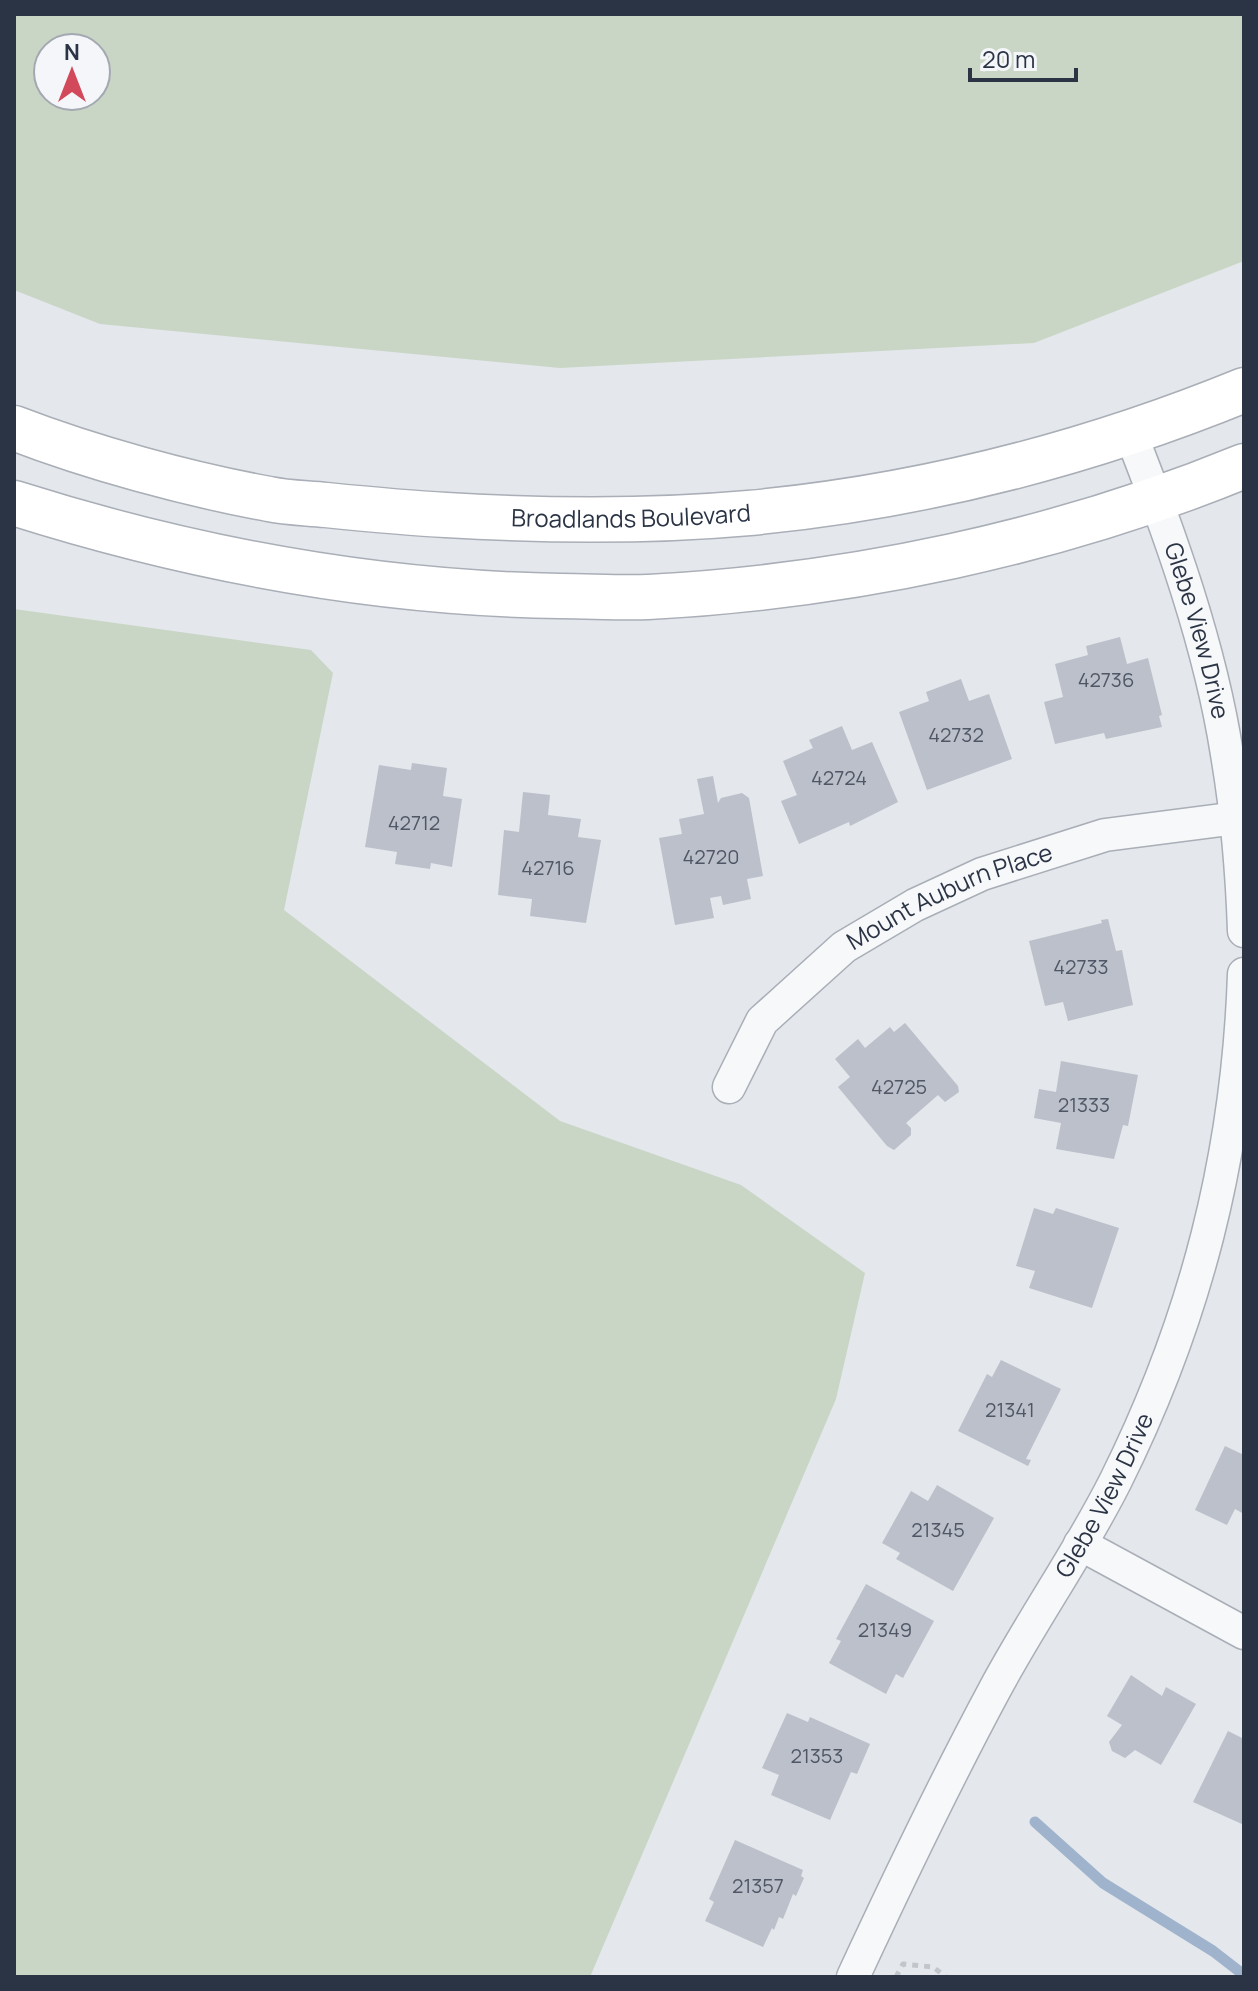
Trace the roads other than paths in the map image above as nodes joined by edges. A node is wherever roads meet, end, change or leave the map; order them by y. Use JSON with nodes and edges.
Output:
{"nodes":[{"id":1,"x":1244,"y":390,"type":"edge"},
{"id":2,"x":14,"y":428,"type":"edge"},
{"id":3,"x":1130,"y":432,"type":"junction"},
{"id":4,"x":1244,"y":466,"type":"edge"},
{"id":5,"x":1154,"y":501,"type":"junction"},
{"id":6,"x":14,"y":503,"type":"edge"},
{"id":7,"x":1237,"y":818,"type":"junction"},
{"id":8,"x":1244,"y":931,"type":"edge"},
{"id":9,"x":1244,"y":974,"type":"edge"},
{"id":10,"x":729,"y":1087,"type":"dead end"},
{"id":11,"x":1080,"y":1544,"type":"junction"},
{"id":12,"x":1244,"y":1633,"type":"edge"},
{"id":13,"x":853,"y":1977,"type":"edge"}],
"edges":[{"from":1,"to":3,"type":"main road","name":"Broadlands Boulevard"},
{"from":2,"to":3,"type":"main road","name":"Broadlands Boulevard"},
{"from":3,"to":5,"type":"street","name":"Glebe View Drive"},
{"from":4,"to":5,"type":"main road"},
{"from":5,"to":6,"type":"main road"},
{"from":5,"to":7,"type":"street","name":"Glebe View Drive"},
{"from":7,"to":8,"type":"street","name":"Glebe View Drive"},
{"from":7,"to":10,"type":"street","name":"Mount Auburn Place"},
{"from":9,"to":11,"type":"street","name":"Glebe View Drive"},
{"from":11,"to":12,"type":"street"},
{"from":11,"to":13,"type":"street","name":"Glebe View Drive"}]}
